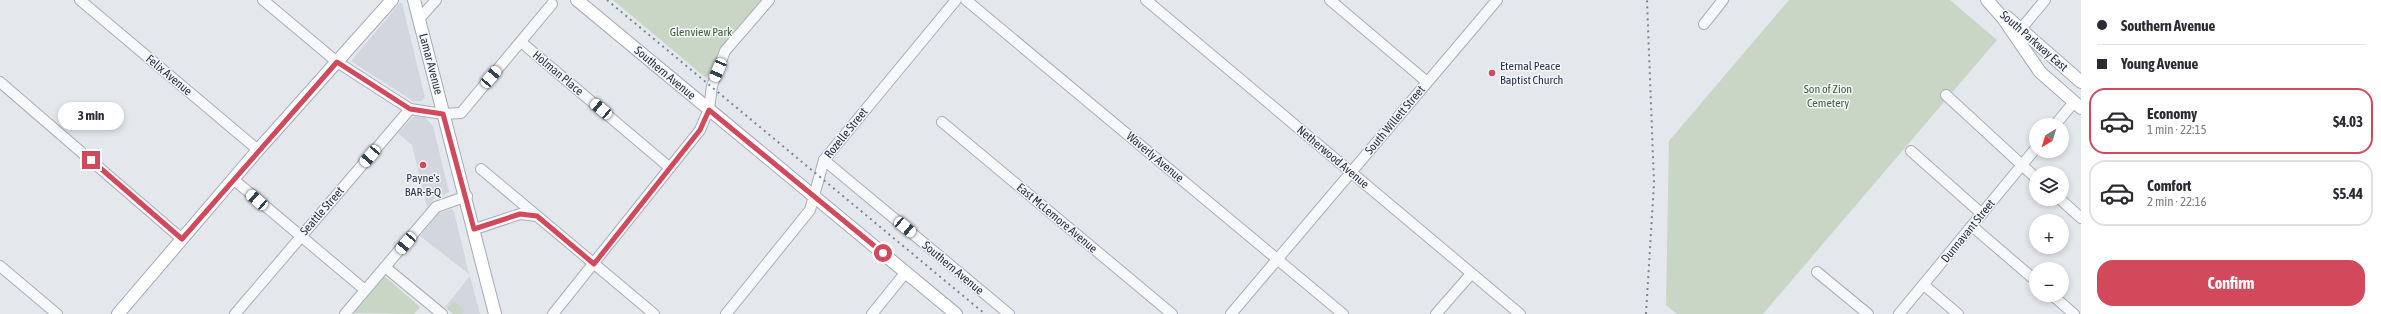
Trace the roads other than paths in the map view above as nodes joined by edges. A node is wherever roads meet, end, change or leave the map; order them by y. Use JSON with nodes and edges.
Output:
{"nodes":[{"id":1,"x":80,"y":0,"type":"edge"},
{"id":2,"x":263,"y":0,"type":"edge"},
{"id":3,"x":392,"y":0,"type":"edge"},
{"id":4,"x":414,"y":0,"type":"edge"},
{"id":5,"x":436,"y":0,"type":"edge"},
{"id":6,"x":577,"y":0,"type":"edge"},
{"id":7,"x":770,"y":0,"type":"edge"},
{"id":8,"x":956,"y":0,"type":"edge"},
{"id":9,"x":966,"y":0,"type":"edge"},
{"id":10,"x":1146,"y":0,"type":"edge"},
{"id":11,"x":1330,"y":0,"type":"edge"},
{"id":12,"x":1497,"y":0,"type":"edge"},
{"id":13,"x":1723,"y":0,"type":"edge"},
{"id":14,"x":1987,"y":0,"type":"edge"},
{"id":15,"x":2045,"y":0,"type":"edge"},
{"id":16,"x":552,"y":4,"type":"dead end"},
{"id":17,"x":419,"y":19,"type":"junction"},
{"id":18,"x":1704,"y":24,"type":"dead end"},
{"id":19,"x":2018,"y":32,"type":"junction"},
{"id":20,"x":521,"y":42,"type":"junction"},
{"id":21,"x":337,"y":62,"type":"junction"},
{"id":22,"x":0,"y":82,"type":"edge"},
{"id":23,"x":1427,"y":82,"type":"junction"},
{"id":24,"x":2081,"y":82,"type":"edge"},
{"id":25,"x":1946,"y":95,"type":"dead end"},
{"id":26,"x":2078,"y":105,"type":"edge"},
{"id":27,"x":410,"y":109,"type":"junction"},
{"id":28,"x":709,"y":110,"type":"junction"},
{"id":29,"x":443,"y":114,"type":"junction"},
{"id":30,"x":2063,"y":118,"type":"edge"},
{"id":31,"x":942,"y":122,"type":"dead end"},
{"id":32,"x":258,"y":150,"type":"junction"},
{"id":33,"x":1911,"y":151,"type":"dead end"},
{"id":34,"x":2029,"y":156,"type":"edge"},
{"id":35,"x":824,"y":160,"type":"junction"},
{"id":36,"x":2022,"y":165,"type":"junction"},
{"id":37,"x":669,"y":167,"type":"junction"},
{"id":38,"x":482,"y":169,"type":"dead end"},
{"id":39,"x":1351,"y":172,"type":"junction"},
{"id":40,"x":2029,"y":172,"type":"edge"},
{"id":41,"x":233,"y":179,"type":"junction"},
{"id":42,"x":467,"y":196,"type":"junction"},
{"id":43,"x":814,"y":196,"type":"junction"},
{"id":44,"x":2068,"y":206,"type":"edge"},
{"id":45,"x":1982,"y":214,"type":"junction"},
{"id":46,"x":537,"y":216,"type":"junction"},
{"id":47,"x":2081,"y":218,"type":"edge"},
{"id":48,"x":1972,"y":226,"type":"junction"},
{"id":49,"x":474,"y":229,"type":"junction"},
{"id":50,"x":300,"y":237,"type":"junction"},
{"id":51,"x":182,"y":239,"type":"junction"},
{"id":52,"x":1278,"y":260,"type":"junction"},
{"id":53,"x":594,"y":264,"type":"junction"},
{"id":54,"x":0,"y":266,"type":"edge"},
{"id":55,"x":385,"y":267,"type":"junction"},
{"id":56,"x":906,"y":272,"type":"junction"},
{"id":57,"x":1817,"y":272,"type":"dead end"},
{"id":58,"x":1472,"y":274,"type":"junction"},
{"id":59,"x":2029,"y":275,"type":"edge"},
{"id":60,"x":1924,"y":285,"type":"junction"},
{"id":61,"x":365,"y":290,"type":"junction"},
{"id":62,"x":2060,"y":302,"type":"edge"},
{"id":63,"x":57,"y":314,"type":"edge"},
{"id":64,"x":118,"y":314,"type":"edge"},
{"id":65,"x":235,"y":314,"type":"edge"},
{"id":66,"x":345,"y":314,"type":"edge"},
{"id":67,"x":442,"y":314,"type":"edge"},
{"id":68,"x":495,"y":314,"type":"edge"},
{"id":69,"x":553,"y":314,"type":"edge"},
{"id":70,"x":654,"y":314,"type":"edge"},
{"id":71,"x":726,"y":314,"type":"edge"},
{"id":72,"x":872,"y":314,"type":"edge"},
{"id":73,"x":956,"y":314,"type":"edge"},
{"id":74,"x":1009,"y":314,"type":"edge"},
{"id":75,"x":1172,"y":314,"type":"edge"},
{"id":76,"x":1231,"y":314,"type":"edge"},
{"id":77,"x":1343,"y":314,"type":"edge"},
{"id":78,"x":1436,"y":314,"type":"edge"},
{"id":79,"x":1520,"y":314,"type":"edge"},
{"id":80,"x":1868,"y":314,"type":"edge"},
{"id":81,"x":1899,"y":314,"type":"edge"},
{"id":82,"x":1958,"y":314,"type":"edge"},
{"id":83,"x":2074,"y":314,"type":"edge"}],
"edges":[{"from":1,"to":32,"type":"street","name":"Felix Avenue"},
{"from":2,"to":21,"type":"street"},
{"from":3,"to":21,"type":"main road"},
{"from":4,"to":17,"type":"main road","name":"Lamar Avenue"},
{"from":5,"to":17,"type":"street"},
{"from":6,"to":28,"type":"main road","name":"Southern Avenue"},
{"from":7,"to":28,"type":"street"},
{"from":8,"to":35,"type":"street","name":"Rozelle Street"},
{"from":9,"to":52,"type":"street","name":"Waverly Avenue"},
{"from":10,"to":39,"type":"street","name":"Netherwood Avenue"},
{"from":11,"to":23,"type":"street"},
{"from":12,"to":23,"type":"street","name":"South Willett Street"},
{"from":13,"to":18,"type":"street"},
{"from":14,"to":19,"type":"main road","name":"South Parkway East"},
{"from":15,"to":19,"type":"street"},
{"from":16,"to":20,"type":"street"},
{"from":17,"to":29,"type":"main road","name":"Lamar Avenue"},
{"from":19,"to":24,"type":"main road","name":"South Parkway East"},
{"from":19,"to":26,"type":"main road","name":"South Parkway East"},
{"from":20,"to":29,"type":"street"},
{"from":20,"to":37,"type":"street","name":"Holman Place"},
{"from":21,"to":27,"type":"street"},
{"from":21,"to":32,"type":"main road"},
{"from":22,"to":51,"type":"street"},
{"from":23,"to":39,"type":"street","name":"South Willett Street"},
{"from":25,"to":36,"type":"street"},
{"from":26,"to":30,"type":"street"},
{"from":27,"to":29,"type":"street"},
{"from":27,"to":50,"type":"street","name":"Seattle Street"},
{"from":28,"to":37,"type":"street"},
{"from":28,"to":43,"type":"main road","name":"Southern Avenue"},
{"from":29,"to":42,"type":"main road","name":"Lamar Avenue"},
{"from":31,"to":75,"type":"street","name":"East McLemore Avenue"},
{"from":32,"to":41,"type":"main road"},
{"from":33,"to":45,"type":"street"},
{"from":34,"to":36,"type":"street","name":"Dunnavant Street"},
{"from":35,"to":43,"type":"street","name":"Rozelle Street"},
{"from":35,"to":74,"type":"street","name":"Southern Avenue"},
{"from":36,"to":40,"type":"street"},
{"from":36,"to":45,"type":"street","name":"Dunnavant Street"},
{"from":37,"to":53,"type":"street"},
{"from":38,"to":46,"type":"street"},
{"from":39,"to":52,"type":"street","name":"South Willett Street"},
{"from":39,"to":58,"type":"street","name":"Netherwood Avenue"},
{"from":41,"to":50,"type":"street"},
{"from":41,"to":51,"type":"main road"},
{"from":42,"to":49,"type":"main road","name":"Lamar Avenue"},
{"from":42,"to":55,"type":"street"},
{"from":43,"to":56,"type":"main road","name":"Southern Avenue"},
{"from":43,"to":71,"type":"street","name":"Rozelle Street"},
{"from":44,"to":47,"type":"street"},
{"from":45,"to":48,"type":"street","name":"Dunnavant Street"},
{"from":46,"to":49,"type":"street"},
{"from":46,"to":53,"type":"street"},
{"from":48,"to":59,"type":"street"},
{"from":48,"to":60,"type":"street","name":"Dunnavant Street"},
{"from":49,"to":68,"type":"main road","name":"Lamar Avenue"},
{"from":50,"to":61,"type":"street"},
{"from":50,"to":65,"type":"street","name":"Seattle Street"},
{"from":51,"to":64,"type":"main road"},
{"from":52,"to":76,"type":"street","name":"South Willett Street"},
{"from":52,"to":77,"type":"street","name":"Waverly Avenue"},
{"from":53,"to":69,"type":"street"},
{"from":53,"to":70,"type":"street"},
{"from":54,"to":63,"type":"street"},
{"from":55,"to":61,"type":"street"},
{"from":55,"to":67,"type":"street"},
{"from":56,"to":72,"type":"street"},
{"from":56,"to":73,"type":"main road","name":"Southern Avenue"},
{"from":57,"to":80,"type":"street"},
{"from":58,"to":78,"type":"street"},
{"from":58,"to":79,"type":"street","name":"Netherwood Avenue"},
{"from":60,"to":81,"type":"street","name":"Dunnavant Street"},
{"from":60,"to":82,"type":"street"},
{"from":61,"to":66,"type":"street"},
{"from":62,"to":83,"type":"street"}]}
